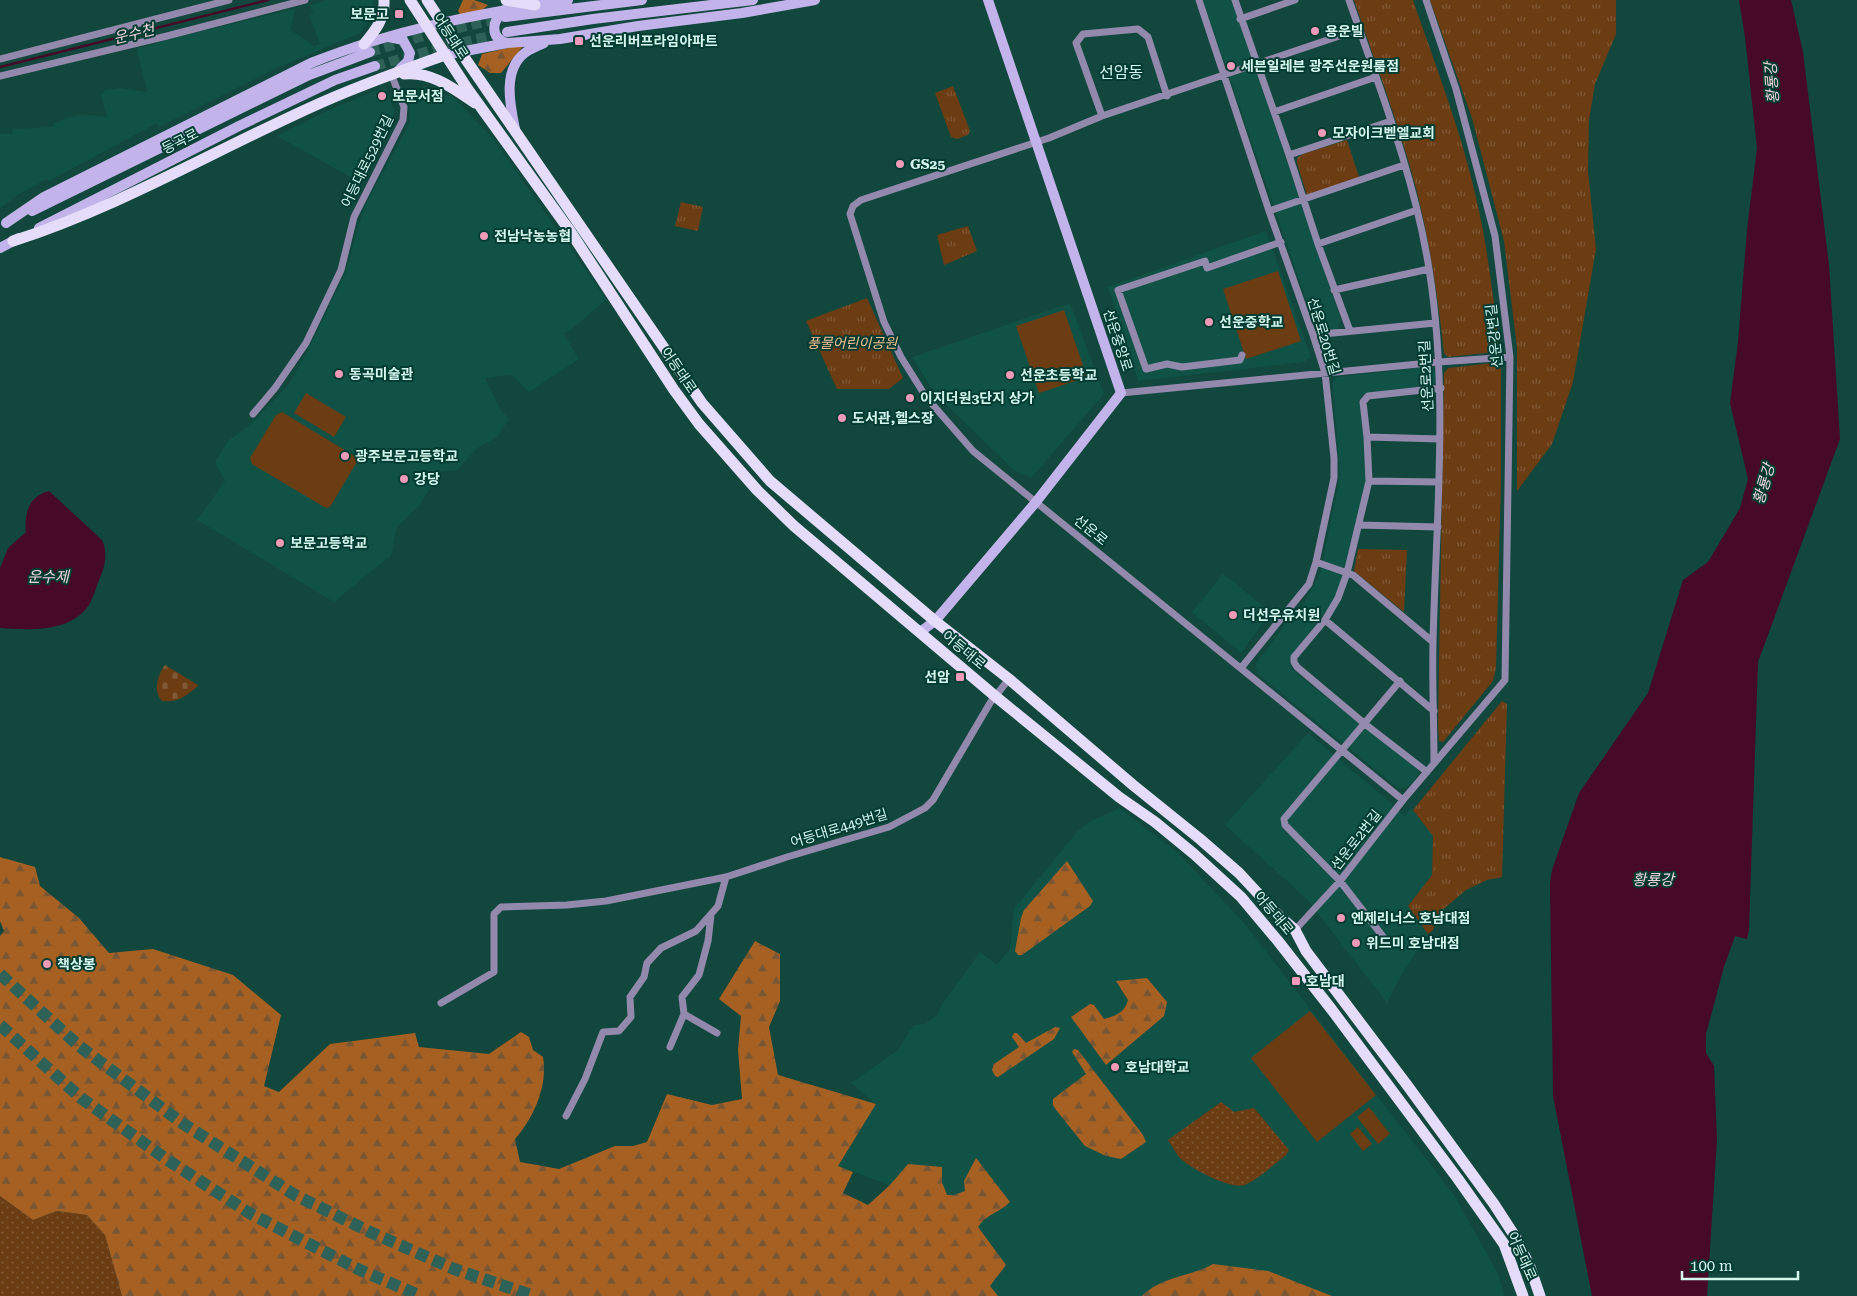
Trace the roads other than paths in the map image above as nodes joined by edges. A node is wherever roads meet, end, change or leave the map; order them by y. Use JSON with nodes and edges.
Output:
{"nodes":[{"id":1,"x":229,"y":0,"type":"edge"},
{"id":2,"x":306,"y":0,"type":"edge"},
{"id":3,"x":384,"y":0,"type":"edge"},
{"id":4,"x":410,"y":0,"type":"edge"},
{"id":5,"x":428,"y":0,"type":"edge"},
{"id":6,"x":568,"y":0,"type":"edge"},
{"id":7,"x":642,"y":0,"type":"edge"},
{"id":8,"x":753,"y":0,"type":"edge"},
{"id":9,"x":815,"y":0,"type":"edge"},
{"id":10,"x":988,"y":0,"type":"edge"},
{"id":11,"x":1198,"y":0,"type":"edge"},
{"id":12,"x":1234,"y":0,"type":"edge"},
{"id":13,"x":1295,"y":0,"type":"edge"},
{"id":14,"x":1350,"y":0,"type":"edge"},
{"id":15,"x":1426,"y":0,"type":"edge"},
{"id":16,"x":535,"y":5,"type":"joint"},
{"id":17,"x":505,"y":9,"type":"edge"},
{"id":18,"x":1240,"y":19,"type":"junction"},
{"id":19,"x":442,"y":23,"type":"junction"},
{"id":20,"x":426,"y":26,"type":"junction"},
{"id":21,"x":1360,"y":29,"type":"junction"},
{"id":22,"x":508,"y":32,"type":"tunnel mouth"},
{"id":23,"x":387,"y":37,"type":"junction"},
{"id":24,"x":560,"y":39,"type":"junction"},
{"id":25,"x":507,"y":44,"type":"junction"},
{"id":26,"x":367,"y":48,"type":"junction"},
{"id":27,"x":460,"y":51,"type":"junction"},
{"id":28,"x":445,"y":55,"type":"junction"},
{"id":29,"x":0,"y":59,"type":"edge"},
{"id":30,"x":1257,"y":65,"type":"junction"},
{"id":31,"x":375,"y":66,"type":"tunnel mouth"},
{"id":32,"x":0,"y":76,"type":"edge"},
{"id":33,"x":392,"y":76,"type":"junction"},
{"id":34,"x":1224,"y":77,"type":"junction"},
{"id":35,"x":1376,"y":77,"type":"junction"},
{"id":36,"x":1167,"y":96,"type":"junction"},
{"id":37,"x":482,"y":107,"type":"junction"},
{"id":38,"x":1274,"y":112,"type":"junction"},
{"id":39,"x":1102,"y":116,"type":"junction"},
{"id":40,"x":1391,"y":121,"type":"junction"},
{"id":41,"x":516,"y":133,"type":"junction"},
{"id":42,"x":1037,"y":142,"type":"junction"},
{"id":43,"x":1289,"y":156,"type":"junction"},
{"id":44,"x":1404,"y":165,"type":"junction"},
{"id":45,"x":1303,"y":200,"type":"junction"},
{"id":46,"x":1417,"y":210,"type":"junction"},
{"id":47,"x":1269,"y":212,"type":"junction"},
{"id":48,"x":3,"y":225,"type":"edge"},
{"id":49,"x":13,"y":241,"type":"junction"},
{"id":50,"x":1281,"y":242,"type":"junction"},
{"id":51,"x":1318,"y":244,"type":"junction"},
{"id":52,"x":0,"y":248,"type":"edge"},
{"id":53,"x":1429,"y":269,"type":"junction"},
{"id":54,"x":1334,"y":290,"type":"junction"},
{"id":55,"x":1435,"y":323,"type":"junction"},
{"id":56,"x":1350,"y":331,"type":"junction"},
{"id":57,"x":1313,"y":335,"type":"junction"},
{"id":58,"x":1242,"y":355,"type":"dead end"},
{"id":59,"x":1510,"y":357,"type":"junction"},
{"id":60,"x":1439,"y":362,"type":"junction"},
{"id":61,"x":1325,"y":373,"type":"junction"},
{"id":62,"x":1440,"y":388,"type":"junction"},
{"id":63,"x":1121,"y":393,"type":"junction"},
{"id":64,"x":253,"y":414,"type":"dead end"},
{"id":65,"x":1367,"y":437,"type":"junction"},
{"id":66,"x":1440,"y":439,"type":"junction"},
{"id":67,"x":1369,"y":481,"type":"junction"},
{"id":68,"x":1439,"y":482,"type":"junction"},
{"id":69,"x":1036,"y":502,"type":"junction"},
{"id":70,"x":1359,"y":525,"type":"junction"},
{"id":71,"x":1438,"y":528,"type":"junction"},
{"id":72,"x":1316,"y":562,"type":"junction"},
{"id":73,"x":1348,"y":573,"type":"junction"},
{"id":74,"x":1325,"y":620,"type":"junction"},
{"id":75,"x":935,"y":621,"type":"junction"},
{"id":76,"x":920,"y":632,"type":"junction"},
{"id":77,"x":1433,"y":642,"type":"junction"},
{"id":78,"x":1241,"y":668,"type":"junction"},
{"id":79,"x":1009,"y":679,"type":"junction"},
{"id":80,"x":1505,"y":680,"type":"joint"},
{"id":81,"x":1400,"y":681,"type":"junction"},
{"id":82,"x":995,"y":696,"type":"junction"},
{"id":83,"x":1434,"y":711,"type":"junction"},
{"id":84,"x":1365,"y":724,"type":"junction"},
{"id":85,"x":1342,"y":750,"type":"junction"},
{"id":86,"x":1434,"y":762,"type":"junction"},
{"id":87,"x":1427,"y":772,"type":"junction"},
{"id":88,"x":1403,"y":800,"type":"junction"},
{"id":89,"x":726,"y":877,"type":"junction"},
{"id":90,"x":1340,"y":881,"type":"junction"},
{"id":91,"x":711,"y":914,"type":"junction"},
{"id":92,"x":1295,"y":930,"type":"junction"},
{"id":93,"x":1384,"y":938,"type":"dead end"},
{"id":94,"x":441,"y":1003,"type":"dead end"},
{"id":95,"x":684,"y":1014,"type":"junction"},
{"id":96,"x":717,"y":1033,"type":"dead end"},
{"id":97,"x":670,"y":1047,"type":"dead end"},
{"id":98,"x":566,"y":1116,"type":"dead end"},
{"id":99,"x":1523,"y":1296,"type":"edge"},
{"id":100,"x":1540,"y":1296,"type":"edge"}],
"edges":[{"from":1,"to":29,"type":"street"},
{"from":2,"to":32,"type":"street"},
{"from":3,"to":26,"type":"main road"},
{"from":4,"to":20,"type":"main road","name":"어등대로"},
{"from":5,"to":19,"type":"main road","name":"어등대로"},
{"from":6,"to":16,"type":"main road"},
{"from":7,"to":17,"type":"main road"},
{"from":8,"to":22,"type":"main road"},
{"from":9,"to":24,"type":"main road"},
{"from":10,"to":42,"type":"main road","name":"선운중앙로"},
{"from":11,"to":34,"type":"street","name":"선운로20번길"},
{"from":12,"to":18,"type":"street"},
{"from":13,"to":18,"type":"street"},
{"from":14,"to":21,"type":"street","name":"선운로2번길"},
{"from":15,"to":59,"type":"street","name":"선운강변길"},
{"from":16,"to":17,"type":"main road"},
{"from":17,"to":19,"type":"main road"},
{"from":17,"to":25,"type":"main road"},
{"from":18,"to":30,"type":"street"},
{"from":19,"to":20,"type":"main road"},
{"from":19,"to":27,"type":"main road","name":"어등대로"},
{"from":20,"to":23,"type":"main road"},
{"from":20,"to":28,"type":"main road","name":"어등대로"},
{"from":21,"to":30,"type":"street"},
{"from":21,"to":35,"type":"street","name":"선운로2번길"},
{"from":23,"to":26,"type":"main road"},
{"from":23,"to":33,"type":"main road"},
{"from":24,"to":25,"type":"main road"},
{"from":24,"to":41,"type":"main road"},
{"from":25,"to":27,"type":"main road"},
{"from":26,"to":48,"type":"main road"},
{"from":27,"to":28,"type":"main road"},
{"from":27,"to":41,"type":"main road","name":"어등대로"},
{"from":28,"to":33,"type":"main road"},
{"from":28,"to":37,"type":"main road","name":"어등대로"},
{"from":30,"to":34,"type":"street"},
{"from":30,"to":38,"type":"street"},
{"from":31,"to":49,"type":"main road","name":"동곡로"},
{"from":33,"to":37,"type":"main road"},
{"from":33,"to":49,"type":"main road"},
{"from":33,"to":64,"type":"street","name":"어등대로529번길"},
{"from":34,"to":36,"type":"street"},
{"from":34,"to":47,"type":"street","name":"선운로20번길"},
{"from":35,"to":38,"type":"street"},
{"from":35,"to":40,"type":"street","name":"선운로2번길"},
{"from":36,"to":39,"type":"street"},
{"from":36,"to":39,"type":"street"},
{"from":37,"to":76,"type":"main road","name":"어등대로"},
{"from":38,"to":43,"type":"street"},
{"from":39,"to":42,"type":"street"},
{"from":40,"to":43,"type":"street"},
{"from":40,"to":44,"type":"street","name":"선운로2번길"},
{"from":41,"to":75,"type":"main road","name":"어등대로"},
{"from":42,"to":63,"type":"main road","name":"선운중앙로"},
{"from":42,"to":69,"type":"street","name":"선운로"},
{"from":43,"to":45,"type":"street"},
{"from":44,"to":45,"type":"street"},
{"from":44,"to":46,"type":"street","name":"선운로2번길"},
{"from":45,"to":47,"type":"street"},
{"from":45,"to":51,"type":"street"},
{"from":46,"to":51,"type":"street"},
{"from":46,"to":53,"type":"street","name":"선운로2번길"},
{"from":47,"to":50,"type":"street","name":"선운로20번길"},
{"from":49,"to":52,"type":"main road","name":"동곡로"},
{"from":50,"to":57,"type":"street","name":"선운로20번길"},
{"from":50,"to":58,"type":"street"},
{"from":51,"to":54,"type":"street"},
{"from":53,"to":54,"type":"street"},
{"from":53,"to":55,"type":"street","name":"선운로2번길"},
{"from":54,"to":56,"type":"street"},
{"from":55,"to":56,"type":"street"},
{"from":55,"to":60,"type":"street","name":"선운로2번길"},
{"from":56,"to":57,"type":"street"},
{"from":57,"to":61,"type":"street","name":"선운로20번길"},
{"from":59,"to":60,"type":"street"},
{"from":59,"to":80,"type":"street","name":"선운강변길"},
{"from":60,"to":61,"type":"street"},
{"from":60,"to":62,"type":"street","name":"선운로2번길"},
{"from":61,"to":63,"type":"street"},
{"from":61,"to":72,"type":"street","name":"선운로20번길"},
{"from":62,"to":65,"type":"street"},
{"from":62,"to":66,"type":"street","name":"선운로2번길"},
{"from":63,"to":69,"type":"main road","name":"선운중앙로"},
{"from":65,"to":66,"type":"street"},
{"from":65,"to":67,"type":"street"},
{"from":66,"to":68,"type":"street","name":"선운로2번길"},
{"from":67,"to":68,"type":"street"},
{"from":67,"to":70,"type":"street"},
{"from":68,"to":71,"type":"street","name":"선운로2번길"},
{"from":69,"to":75,"type":"main road","name":"선운중앙로"},
{"from":69,"to":78,"type":"street","name":"선운로"},
{"from":70,"to":71,"type":"street"},
{"from":70,"to":73,"type":"street"},
{"from":71,"to":77,"type":"street","name":"선운로2번길"},
{"from":72,"to":73,"type":"street"},
{"from":72,"to":78,"type":"street","name":"선운로20번길"},
{"from":73,"to":74,"type":"street"},
{"from":73,"to":77,"type":"street"},
{"from":74,"to":81,"type":"street"},
{"from":74,"to":84,"type":"street"},
{"from":75,"to":76,"type":"main road","name":"선운중앙로"},
{"from":75,"to":79,"type":"main road","name":"어등대로"},
{"from":76,"to":82,"type":"main road","name":"어등대로"},
{"from":77,"to":83,"type":"street","name":"선운로2번길"},
{"from":78,"to":85,"type":"street","name":"선운로"},
{"from":79,"to":82,"type":"street","name":"어등대로449번길"},
{"from":79,"to":92,"type":"main road","name":"어등대로"},
{"from":80,"to":86,"type":"street","name":"선운로2번길"},
{"from":81,"to":83,"type":"street"},
{"from":81,"to":84,"type":"street"},
{"from":82,"to":89,"type":"street","name":"어등대로449번길"},
{"from":82,"to":99,"type":"main road","name":"어등대로"},
{"from":83,"to":86,"type":"street","name":"선운로2번길"},
{"from":84,"to":85,"type":"street"},
{"from":84,"to":87,"type":"street"},
{"from":85,"to":88,"type":"street","name":"선운로"},
{"from":85,"to":90,"type":"street"},
{"from":86,"to":87,"type":"street","name":"선운로2번길"},
{"from":87,"to":88,"type":"street","name":"선운로2번길"},
{"from":88,"to":90,"type":"street","name":"선운로2번길"},
{"from":89,"to":91,"type":"street"},
{"from":89,"to":94,"type":"street","name":"어등대로449번길"},
{"from":90,"to":92,"type":"street","name":"선운로2번길"},
{"from":90,"to":93,"type":"street"},
{"from":91,"to":95,"type":"street"},
{"from":91,"to":98,"type":"street"},
{"from":92,"to":100,"type":"main road","name":"어등대로"},
{"from":95,"to":96,"type":"street"},
{"from":95,"to":97,"type":"street"}]}
